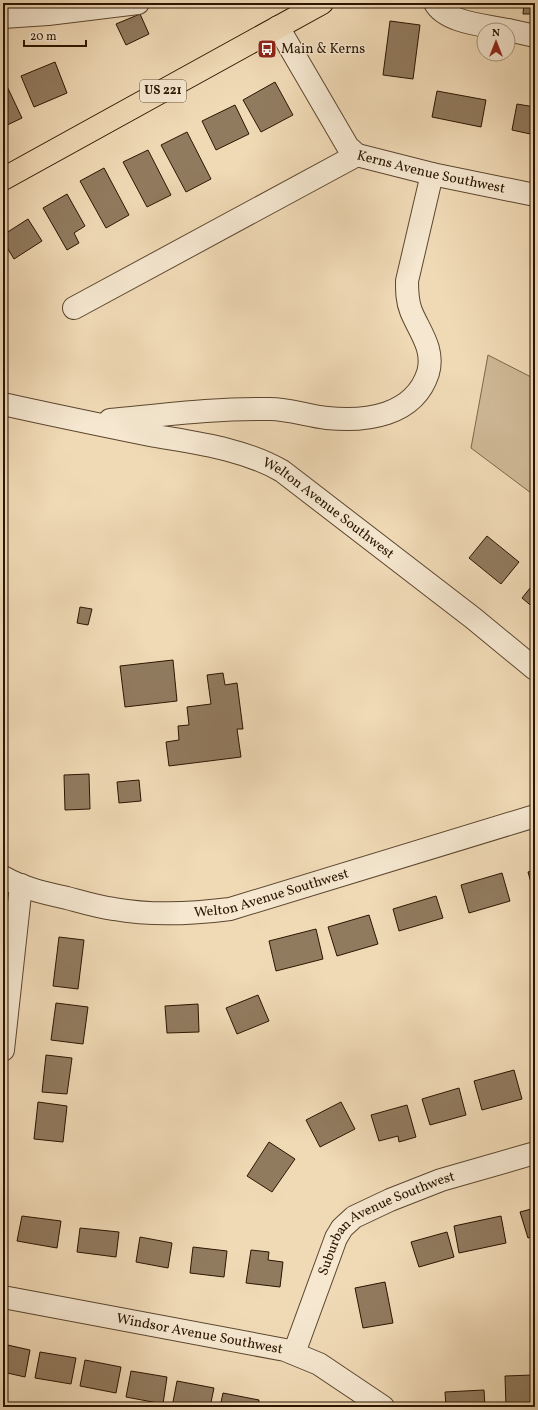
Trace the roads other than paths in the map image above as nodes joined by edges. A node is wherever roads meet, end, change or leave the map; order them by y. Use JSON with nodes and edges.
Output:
{"nodes":[{"id":1,"x":138,"y":3,"type":"edge"},
{"id":2,"x":322,"y":3,"type":"edge"},
{"id":3,"x":434,"y":3,"type":"edge"},
{"id":4,"x":3,"y":17,"type":"edge"},
{"id":5,"x":476,"y":23,"type":"edge"},
{"id":6,"x":278,"y":27,"type":"junction"},
{"id":7,"x":516,"y":32,"type":"edge"},
{"id":8,"x":535,"y":36,"type":"edge"},
{"id":9,"x":356,"y":155,"type":"junction"},
{"id":10,"x":432,"y":174,"type":"junction"},
{"id":11,"x":3,"y":180,"type":"edge"},
{"id":12,"x":535,"y":195,"type":"edge"},
{"id":13,"x":74,"y":308,"type":"dead end"},
{"id":14,"x":3,"y":404,"type":"edge"},
{"id":15,"x":85,"y":422,"type":"junction"},
{"id":16,"x":535,"y":669,"type":"edge"},
{"id":17,"x":535,"y":816,"type":"edge"},
{"id":18,"x":12,"y":881,"type":"edge"},
{"id":19,"x":3,"y":1050,"type":"edge"},
{"id":20,"x":535,"y":1153,"type":"edge"},
{"id":21,"x":3,"y":1297,"type":"edge"},
{"id":22,"x":294,"y":1353,"type":"junction"},
{"id":23,"x":383,"y":1407,"type":"edge"}],
"edges":[{"from":1,"to":4,"type":"street"},
{"from":2,"to":6,"type":"main road","number":"US 221"},
{"from":3,"to":5,"type":"street"},
{"from":6,"to":9,"type":"street","name":"Kerns Avenue Southwest"},
{"from":6,"to":11,"type":"main road","number":"US 221"},
{"from":7,"to":8,"type":"street"},
{"from":9,"to":10,"type":"street","name":"Kerns Avenue Southwest"},
{"from":9,"to":13,"type":"street"},
{"from":10,"to":12,"type":"street","name":"Kerns Avenue Southwest"},
{"from":10,"to":15,"type":"street"},
{"from":14,"to":15,"type":"street","name":"Welton Avenue Southwest"},
{"from":15,"to":16,"type":"street","name":"Welton Avenue Southwest"},
{"from":17,"to":18,"type":"street","name":"Welton Avenue Southwest"},
{"from":18,"to":19,"type":"street"},
{"from":20,"to":22,"type":"street","name":"Suburban Avenue Southwest"},
{"from":21,"to":22,"type":"street","name":"Windsor Avenue Southwest"},
{"from":22,"to":23,"type":"street","name":"Windsor Avenue Southwest"}]}
